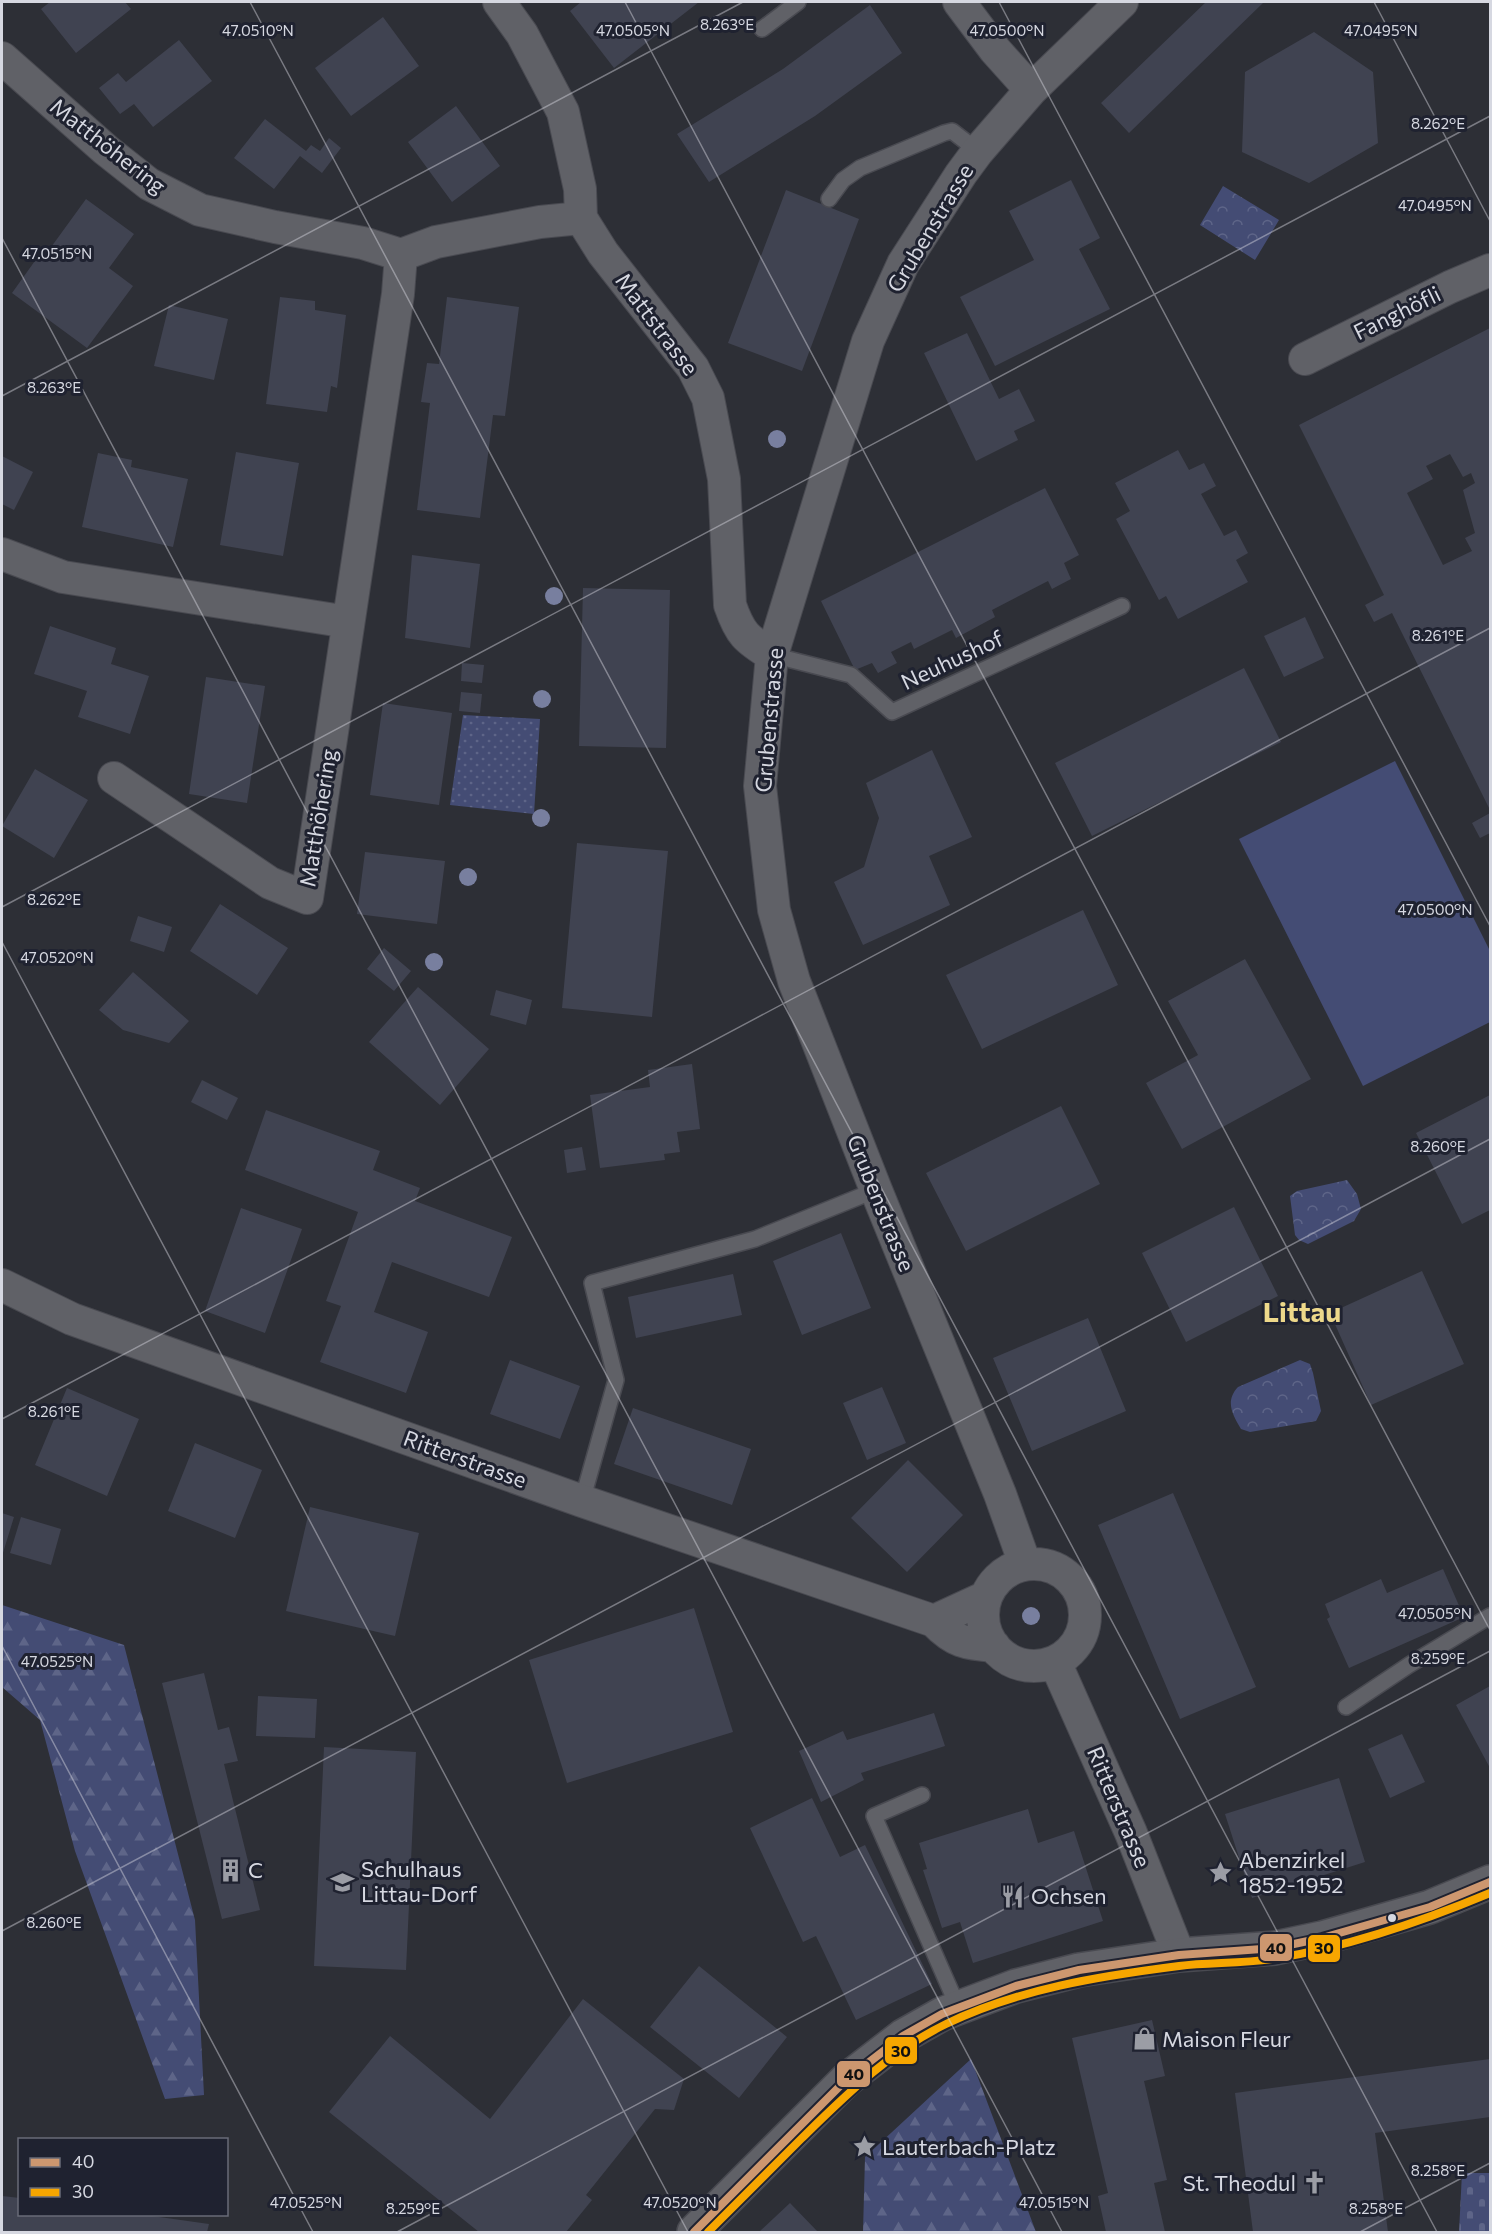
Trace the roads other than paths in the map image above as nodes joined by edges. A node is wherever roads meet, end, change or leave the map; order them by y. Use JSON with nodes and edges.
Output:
{"nodes":[{"id":1,"x":499,"y":2,"type":"edge"},
{"id":2,"x":798,"y":2,"type":"edge"},
{"id":3,"x":959,"y":2,"type":"edge"},
{"id":4,"x":1122,"y":2,"type":"edge"},
{"id":5,"x":762,"y":29,"type":"dead end"},
{"id":6,"x":2,"y":58,"type":"edge"},
{"id":7,"x":1031,"y":90,"type":"junction"},
{"id":8,"x":978,"y":151,"type":"junction"},
{"id":9,"x":829,"y":199,"type":"dead end"},
{"id":10,"x":581,"y":218,"type":"junction"},
{"id":11,"x":401,"y":255,"type":"junction"},
{"id":12,"x":1491,"y":270,"type":"edge"},
{"id":13,"x":1305,"y":359,"type":"dead end"},
{"id":14,"x":2,"y":554,"type":"edge"},
{"id":15,"x":1122,"y":606,"type":"dead end"},
{"id":16,"x":348,"y":622,"type":"junction"},
{"id":17,"x":772,"y":655,"type":"junction"},
{"id":18,"x":114,"y":778,"type":"dead end"},
{"id":19,"x":876,"y":1190,"type":"junction"},
{"id":20,"x":2,"y":1285,"type":"edge"},
{"id":21,"x":582,"y":1501,"type":"junction"},
{"id":22,"x":1025,"y":1564,"type":"junction"},
{"id":23,"x":986,"y":1597,"type":"junction"},
{"id":24,"x":1491,"y":1616,"type":"edge"},
{"id":25,"x":934,"y":1621,"type":"junction"},
{"id":26,"x":994,"y":1646,"type":"junction"},
{"id":27,"x":1055,"y":1662,"type":"junction"},
{"id":28,"x":1346,"y":1707,"type":"dead end"},
{"id":29,"x":922,"y":1795,"type":"dead end"},
{"id":30,"x":1491,"y":1882,"type":"edge"},
{"id":31,"x":1179,"y":1954,"type":"junction"},
{"id":32,"x":958,"y":2007,"type":"junction"},
{"id":33,"x":694,"y":2232,"type":"edge"}],
"edges":[{"from":1,"to":10,"type":"street","name":"Mattstrasse"},
{"from":2,"to":5,"type":"lane"},
{"from":3,"to":7,"type":"street"},
{"from":4,"to":7,"type":"street","name":"Grubenstrasse"},
{"from":6,"to":11,"type":"street","name":"Matthöhering"},
{"from":7,"to":8,"type":"street","name":"Grubenstrasse"},
{"from":8,"to":9,"type":"lane"},
{"from":8,"to":17,"type":"street","name":"Grubenstrasse"},
{"from":10,"to":11,"type":"street"},
{"from":10,"to":17,"type":"street","name":"Mattstrasse"},
{"from":11,"to":16,"type":"street","name":"Matthöhering"},
{"from":12,"to":13,"type":"street","name":"Fanghöfli"},
{"from":14,"to":16,"type":"street"},
{"from":15,"to":17,"type":"lane","name":"Neuhushof"},
{"from":16,"to":18,"type":"street","name":"Matthöhering"},
{"from":17,"to":19,"type":"street","name":"Grubenstrasse"},
{"from":19,"to":21,"type":"lane"},
{"from":19,"to":22,"type":"street","name":"Grubenstrasse"},
{"from":20,"to":21,"type":"street","name":"Ritterstrasse"},
{"from":21,"to":25,"type":"street","name":"Ritterstrasse"},
{"from":22,"to":23,"type":"street"},
{"from":22,"to":27,"type":"street"},
{"from":23,"to":25,"type":"street"},
{"from":23,"to":26,"type":"street"},
{"from":24,"to":28,"type":"lane"},
{"from":25,"to":26,"type":"street","name":"Ritterstrasse"},
{"from":26,"to":27,"type":"street"},
{"from":27,"to":31,"type":"street","name":"Ritterstrasse"},
{"from":29,"to":32,"type":"lane"},
{"from":30,"to":31,"type":"street"},
{"from":31,"to":32,"type":"street"},
{"from":32,"to":33,"type":"street"}]}
